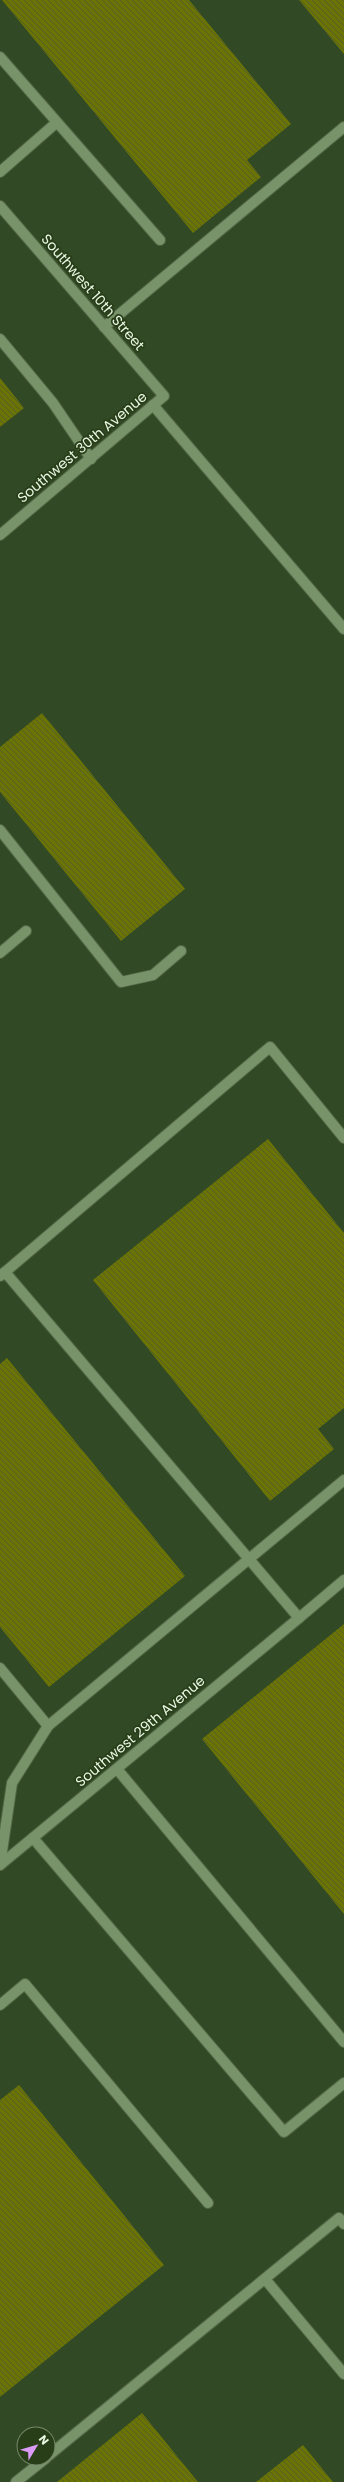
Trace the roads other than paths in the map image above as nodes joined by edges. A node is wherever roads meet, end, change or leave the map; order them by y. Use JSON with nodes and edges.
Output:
{"nodes":[{"id":1,"x":0,"y":57,"type":"edge"},
{"id":2,"x":56,"y":123,"type":"junction"},
{"id":3,"x":344,"y":127,"type":"edge"},
{"id":4,"x":0,"y":172,"type":"edge"},
{"id":5,"x":0,"y":206,"type":"edge"},
{"id":6,"x":160,"y":240,"type":"dead end"},
{"id":7,"x":104,"y":327,"type":"junction"},
{"id":8,"x":0,"y":339,"type":"edge"},
{"id":9,"x":164,"y":396,"type":"joint"},
{"id":10,"x":153,"y":406,"type":"junction"},
{"id":11,"x":91,"y":458,"type":"junction"},
{"id":12,"x":0,"y":535,"type":"edge"},
{"id":13,"x":344,"y":629,"type":"edge"},
{"id":14,"x":0,"y":830,"type":"edge"},
{"id":15,"x":26,"y":931,"type":"dead end"},
{"id":16,"x":181,"y":951,"type":"dead end"},
{"id":17,"x":0,"y":952,"type":"edge"},
{"id":18,"x":344,"y":1138,"type":"edge"},
{"id":19,"x":2,"y":1274,"type":"edge"},
{"id":20,"x":344,"y":1480,"type":"edge"},
{"id":21,"x":248,"y":1558,"type":"junction"},
{"id":22,"x":344,"y":1580,"type":"edge"},
{"id":23,"x":299,"y":1618,"type":"junction"},
{"id":24,"x":0,"y":1668,"type":"edge"},
{"id":25,"x":48,"y":1726,"type":"junction"},
{"id":26,"x":117,"y":1769,"type":"junction"},
{"id":27,"x":33,"y":1838,"type":"junction"},
{"id":28,"x":0,"y":1865,"type":"edge"},
{"id":29,"x":0,"y":2005,"type":"edge"},
{"id":30,"x":344,"y":2042,"type":"edge"},
{"id":31,"x":344,"y":2083,"type":"edge"},
{"id":32,"x":208,"y":2203,"type":"dead end"},
{"id":33,"x":344,"y":2224,"type":"edge"},
{"id":34,"x":265,"y":2279,"type":"junction"},
{"id":35,"x":344,"y":2374,"type":"edge"},
{"id":36,"x":56,"y":2449,"type":"edge"},
{"id":37,"x":36,"y":2466,"type":"edge"},
{"id":38,"x":16,"y":2482,"type":"edge"}],
"edges":[{"from":1,"to":2,"type":"street"},
{"from":2,"to":4,"type":"street"},
{"from":2,"to":6,"type":"street"},
{"from":3,"to":7,"type":"street"},
{"from":5,"to":7,"type":"street","name":"Southwest 10th Street"},
{"from":7,"to":9,"type":"street","name":"Southwest 10th Street"},
{"from":8,"to":11,"type":"street"},
{"from":9,"to":10,"type":"street","name":"Southwest 30th Avenue"},
{"from":10,"to":11,"type":"street","name":"Southwest 30th Avenue"},
{"from":10,"to":13,"type":"street"},
{"from":11,"to":12,"type":"street","name":"Southwest 30th Avenue"},
{"from":14,"to":16,"type":"street"},
{"from":15,"to":17,"type":"street"},
{"from":18,"to":19,"type":"street"},
{"from":19,"to":21,"type":"street"},
{"from":20,"to":21,"type":"street"},
{"from":21,"to":23,"type":"street"},
{"from":21,"to":25,"type":"street"},
{"from":22,"to":23,"type":"street","name":"Southwest 29th Avenue"},
{"from":23,"to":26,"type":"street","name":"Southwest 29th Avenue"},
{"from":24,"to":25,"type":"street"},
{"from":25,"to":28,"type":"street"},
{"from":26,"to":27,"type":"street","name":"Southwest 29th Avenue"},
{"from":26,"to":30,"type":"street"},
{"from":27,"to":28,"type":"street","name":"Southwest 29th Avenue"},
{"from":27,"to":31,"type":"street"},
{"from":29,"to":32,"type":"street"},
{"from":33,"to":34,"type":"street"},
{"from":34,"to":35,"type":"street"},
{"from":34,"to":36,"type":"street"},
{"from":37,"to":38,"type":"street"}]}
